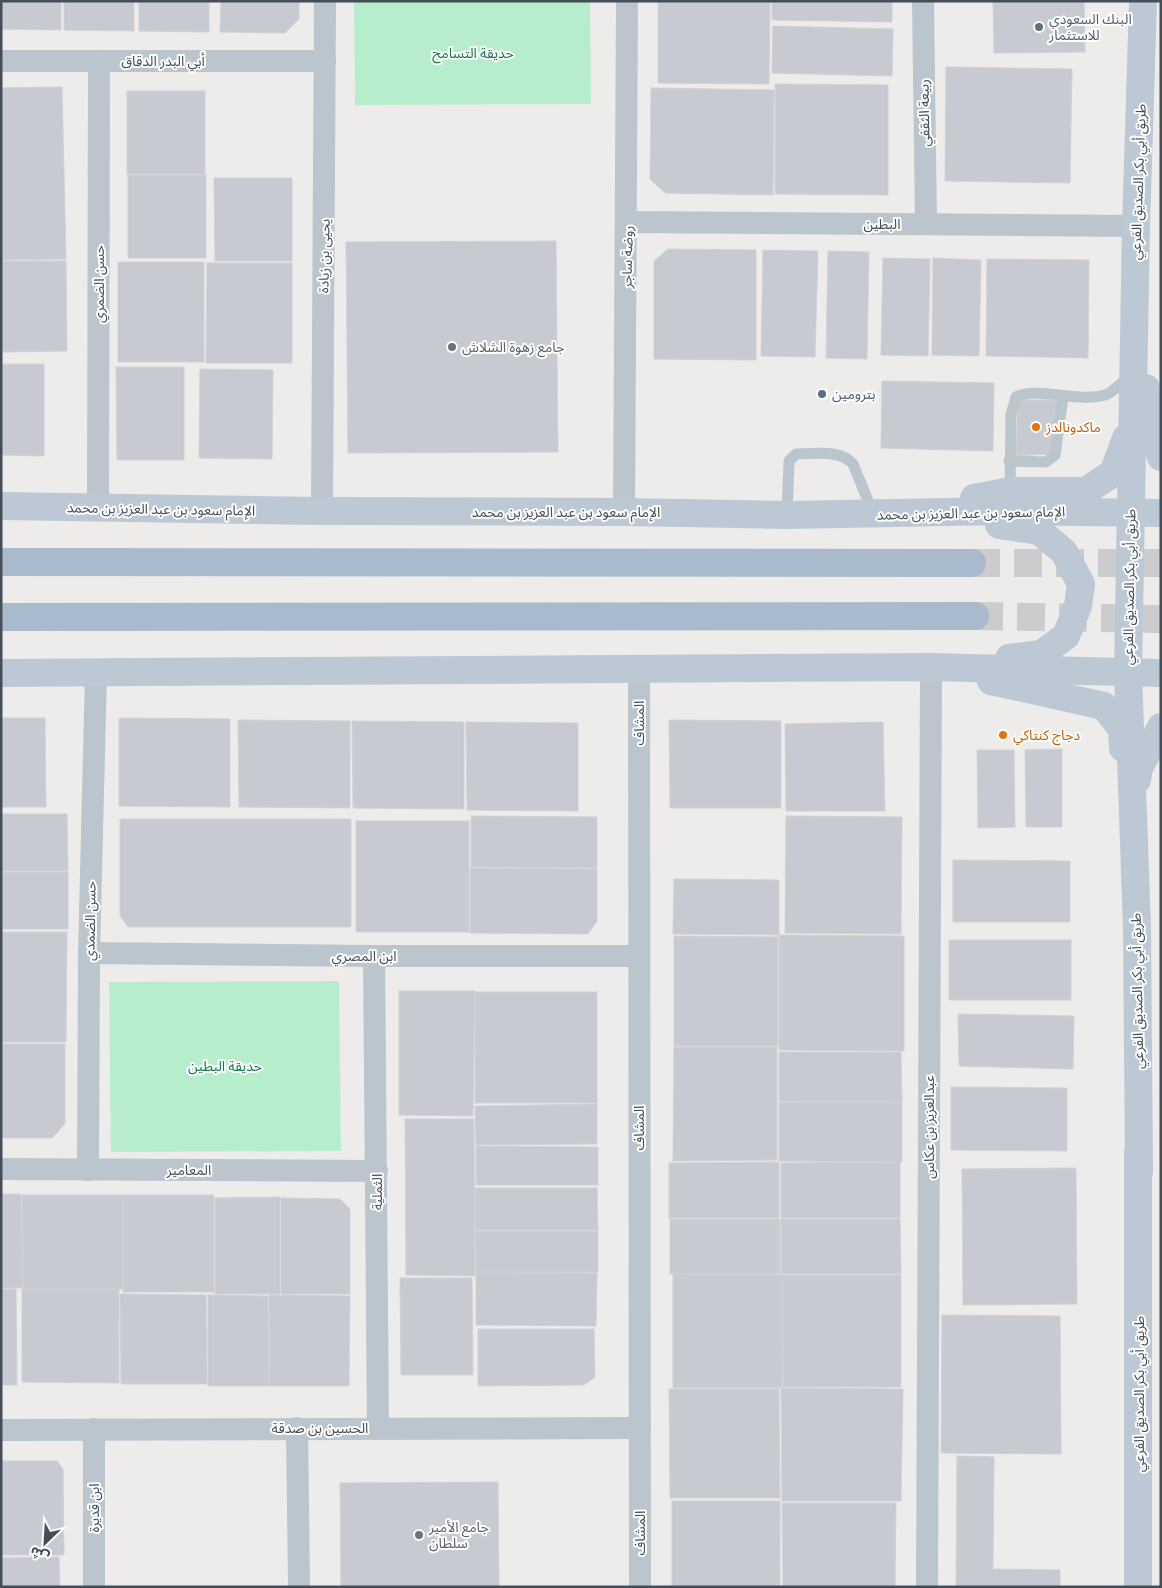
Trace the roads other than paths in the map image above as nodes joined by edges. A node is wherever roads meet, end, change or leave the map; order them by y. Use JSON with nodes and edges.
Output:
{"nodes":[{"id":1,"x":325,"y":1,"type":"edge"},
{"id":2,"x":627,"y":1,"type":"edge"},
{"id":3,"x":923,"y":1,"type":"edge"},
{"id":4,"x":1143,"y":1,"type":"edge"},
{"id":5,"x":1,"y":61,"type":"edge"},
{"id":6,"x":99,"y":61,"type":"junction"},
{"id":7,"x":325,"y":61,"type":"junction"},
{"id":8,"x":627,"y":222,"type":"junction"},
{"id":9,"x":926,"y":224,"type":"junction"},
{"id":10,"x":1136,"y":226,"type":"junction"},
{"id":11,"x":1133,"y":373,"type":"junction"},
{"id":12,"x":1063,"y":397,"type":"junction"},
{"id":13,"x":1161,"y":457,"type":"edge"},
{"id":14,"x":1009,"y":461,"type":"junction"},
{"id":15,"x":1010,"y":491,"type":"junction"},
{"id":16,"x":1,"y":506,"type":"edge"},
{"id":17,"x":98,"y":508,"type":"junction"},
{"id":18,"x":322,"y":511,"type":"junction"},
{"id":19,"x":624,"y":512,"type":"junction"},
{"id":20,"x":1130,"y":513,"type":"junction"},
{"id":21,"x":1161,"y":513,"type":"edge"},
{"id":22,"x":874,"y":514,"type":"junction"},
{"id":23,"x":787,"y":516,"type":"junction"},
{"id":24,"x":1,"y":562,"type":"edge"},
{"id":25,"x":972,"y":562,"type":"tunnel mouth"},
{"id":26,"x":1,"y":616,"type":"edge"},
{"id":27,"x":975,"y":616,"type":"tunnel mouth"},
{"id":28,"x":931,"y":668,"type":"junction"},
{"id":29,"x":639,"y":669,"type":"junction"},
{"id":30,"x":1128,"y":672,"type":"junction"},
{"id":31,"x":1,"y":673,"type":"edge"},
{"id":32,"x":96,"y":673,"type":"junction"},
{"id":33,"x":1161,"y":673,"type":"edge"},
{"id":34,"x":1161,"y":727,"type":"edge"},
{"id":35,"x":1137,"y":928,"type":"junction"},
{"id":36,"x":89,"y":953,"type":"junction"},
{"id":37,"x":374,"y":956,"type":"junction"},
{"id":38,"x":639,"y":956,"type":"junction"},
{"id":39,"x":1,"y":1169,"type":"edge"},
{"id":40,"x":88,"y":1170,"type":"junction"},
{"id":41,"x":377,"y":1171,"type":"junction"},
{"id":42,"x":1139,"y":1172,"type":"junction"},
{"id":43,"x":297,"y":1428,"type":"junction"},
{"id":44,"x":378,"y":1428,"type":"junction"},
{"id":45,"x":640,"y":1428,"type":"junction"},
{"id":46,"x":94,"y":1429,"type":"junction"},
{"id":47,"x":1,"y":1430,"type":"edge"},
{"id":48,"x":94,"y":1587,"type":"edge"},
{"id":49,"x":299,"y":1587,"type":"edge"},
{"id":50,"x":640,"y":1587,"type":"edge"},
{"id":51,"x":927,"y":1587,"type":"edge"},
{"id":52,"x":1138,"y":1587,"type":"edge"}],
"edges":[{"from":1,"to":7,"type":"street","name":"يحيى بن زيادة"},
{"from":2,"to":8,"type":"street","name":"روضة ساجر"},
{"from":3,"to":9,"type":"street","name":"ربيعة الثقفي"},
{"from":4,"to":10,"type":"street","name":"طريق أبي بكر الصديق الفرعي"},
{"from":5,"to":6,"type":"street","name":"أبي البدر الدقاق"},
{"from":6,"to":7,"type":"street","name":"أبي البدر الدقاق"},
{"from":6,"to":17,"type":"street","name":"حسن الضمري"},
{"from":7,"to":18,"type":"street","name":"يحيى بن زيادة"},
{"from":8,"to":9,"type":"street","name":"البطين"},
{"from":8,"to":19,"type":"street","name":"روضة ساجر"},
{"from":9,"to":10,"type":"street","name":"البطين"},
{"from":10,"to":11,"type":"street","name":"طريق أبي بكر الصديق الفرعي"},
{"from":10,"to":13,"type":"street"},
{"from":11,"to":12,"type":"lane"},
{"from":11,"to":15,"type":"street"},
{"from":11,"to":20,"type":"street","name":"طريق أبي بكر الصديق الفرعي"},
{"from":12,"to":14,"type":"lane"},
{"from":12,"to":14,"type":"lane"},
{"from":14,"to":15,"type":"lane"},
{"from":15,"to":22,"type":"street"},
{"from":16,"to":17,"type":"street","name":"الإمام سعود بن عبد العزيز بن محمد"},
{"from":17,"to":18,"type":"street","name":"الإمام سعود بن عبد العزيز بن محمد"},
{"from":18,"to":19,"type":"street","name":"الإمام سعود بن عبد العزيز بن محمد"},
{"from":19,"to":23,"type":"street","name":"الإمام سعود بن عبد العزيز بن محمد"},
{"from":20,"to":21,"type":"street","name":"الإمام سعود بن عبد العزيز بن محمد"},
{"from":20,"to":22,"type":"street","name":"الإمام سعود بن عبد العزيز بن محمد"},
{"from":20,"to":30,"type":"street","name":"طريق أبي بكر الصديق الفرعي"},
{"from":22,"to":23,"type":"street","name":"الإمام سعود بن عبد العزيز بن محمد"},
{"from":22,"to":23,"type":"lane"},
{"from":22,"to":28,"type":"street"},
{"from":24,"to":25,"type":"main road"},
{"from":26,"to":27,"type":"main road"},
{"from":28,"to":29,"type":"street"},
{"from":28,"to":30,"type":"street"},
{"from":28,"to":42,"type":"street","name":"طريق أبي بكر الصديق الفرعي"},
{"from":28,"to":51,"type":"street","name":"عبدالعزيز بن عكاس"},
{"from":29,"to":32,"type":"street"},
{"from":29,"to":38,"type":"street","name":"المشاف"},
{"from":30,"to":33,"type":"street"},
{"from":30,"to":35,"type":"street","name":"طريق أبي بكر الصديق الفرعي"},
{"from":31,"to":32,"type":"street"},
{"from":32,"to":36,"type":"street","name":"حسن الضمدي"},
{"from":34,"to":35,"type":"street"},
{"from":35,"to":42,"type":"street","name":"طريق أبي بكر الصديق الفرعي"},
{"from":36,"to":37,"type":"street","name":"ابن المصري"},
{"from":36,"to":40,"type":"street","name":"حسن الضمدي"},
{"from":37,"to":38,"type":"street","name":"ابن المصري"},
{"from":37,"to":41,"type":"street","name":"الثملية"},
{"from":38,"to":45,"type":"street","name":"المشاف"},
{"from":39,"to":40,"type":"street","name":"المعامير"},
{"from":40,"to":41,"type":"street","name":"المعامير"},
{"from":41,"to":44,"type":"street","name":"الثملية"},
{"from":42,"to":52,"type":"street","name":"طريق أبي بكر الصديق الفرعي"},
{"from":43,"to":44,"type":"street","name":"الحسين بن صدقة"},
{"from":43,"to":46,"type":"street","name":"الحسين بن صدقة"},
{"from":43,"to":49,"type":"street"},
{"from":44,"to":45,"type":"street","name":"الحسين بن صدقة"},
{"from":45,"to":50,"type":"street","name":"المشاف"},
{"from":46,"to":47,"type":"street","name":"الحسين بن صدقة"},
{"from":46,"to":48,"type":"street","name":"ابن قديرة"}]}
